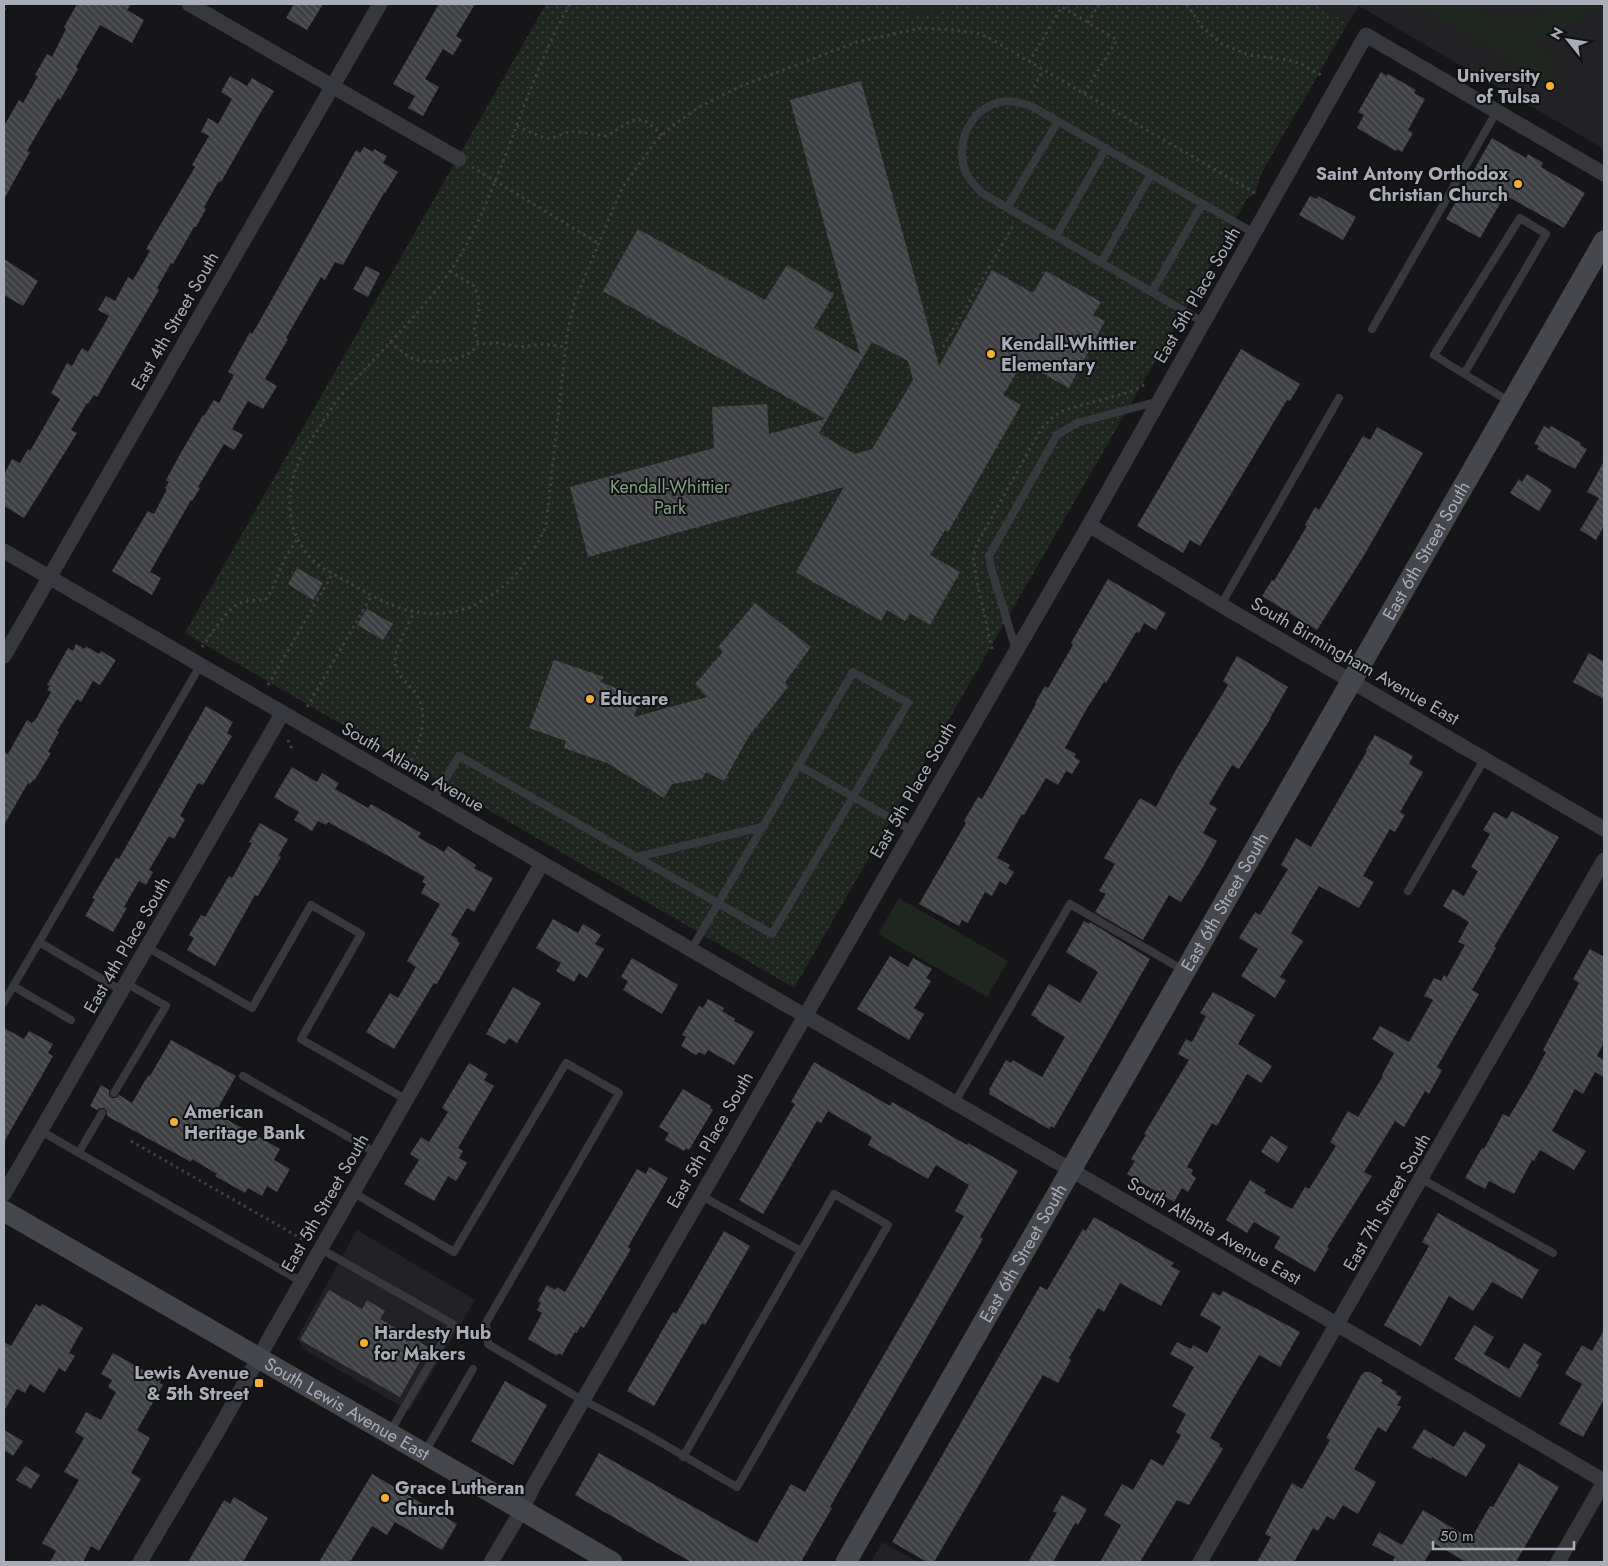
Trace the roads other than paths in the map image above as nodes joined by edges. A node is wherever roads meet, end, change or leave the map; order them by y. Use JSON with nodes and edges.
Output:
{"nodes":[{"id":1,"x":189,"y":4,"type":"edge"},
{"id":2,"x":380,"y":4,"type":"edge"},
{"id":3,"x":332,"y":87,"type":"junction"},
{"id":4,"x":1498,"y":112,"type":"junction"},
{"id":5,"x":1058,"y":121,"type":"junction"},
{"id":6,"x":1106,"y":148,"type":"junction"},
{"id":7,"x":465,"y":163,"type":"road end"},
{"id":8,"x":1151,"y":174,"type":"junction"},
{"id":9,"x":1604,"y":174,"type":"edge"},
{"id":10,"x":1202,"y":204,"type":"junction"},
{"id":11,"x":1007,"y":208,"type":"junction"},
{"id":12,"x":1254,"y":233,"type":"junction"},
{"id":13,"x":1056,"y":236,"type":"junction"},
{"id":14,"x":1604,"y":241,"type":"edge"},
{"id":15,"x":1101,"y":263,"type":"junction"},
{"id":16,"x":1152,"y":292,"type":"junction"},
{"id":17,"x":1204,"y":322,"type":"junction"},
{"id":18,"x":1372,"y":329,"type":"dead end"},
{"id":19,"x":1464,"y":374,"type":"junction"},
{"id":20,"x":1339,"y":398,"type":"dead end"},
{"id":21,"x":1159,"y":401,"type":"junction"},
{"id":22,"x":1511,"y":403,"type":"junction"},
{"id":23,"x":1089,"y":525,"type":"junction"},
{"id":24,"x":4,"y":551,"type":"edge"},
{"id":25,"x":49,"y":577,"type":"junction"},
{"id":26,"x":1221,"y":605,"type":"junction"},
{"id":27,"x":1016,"y":650,"type":"junction"},
{"id":28,"x":4,"y":656,"type":"edge"},
{"id":29,"x":200,"y":666,"type":"junction"},
{"id":30,"x":1352,"y":681,"type":"junction"},
{"id":31,"x":282,"y":714,"type":"junction"},
{"id":32,"x":1485,"y":758,"type":"junction"},
{"id":33,"x":798,"y":765,"type":"junction"},
{"id":34,"x":852,"y":797,"type":"junction"},
{"id":35,"x":432,"y":800,"type":"junction"},
{"id":36,"x":762,"y":827,"type":"junction"},
{"id":37,"x":1604,"y":828,"type":"edge"},
{"id":38,"x":911,"y":830,"type":"junction"},
{"id":39,"x":637,"y":857,"type":"junction"},
{"id":40,"x":1604,"y":860,"type":"edge"},
{"id":41,"x":542,"y":863,"type":"junction"},
{"id":42,"x":1408,"y":891,"type":"dead end"},
{"id":43,"x":718,"y":903,"type":"junction"},
{"id":44,"x":39,"y":942,"type":"junction"},
{"id":45,"x":147,"y":947,"type":"junction"},
{"id":46,"x":691,"y":950,"type":"junction"},
{"id":47,"x":1186,"y":972,"type":"junction"},
{"id":48,"x":13,"y":986,"type":"junction"},
{"id":49,"x":124,"y":987,"type":"junction"},
{"id":50,"x":4,"y":1002,"type":"edge"},
{"id":51,"x":804,"y":1015,"type":"junction"},
{"id":52,"x":71,"y":1020,"type":"dead end"},
{"id":53,"x":244,"y":1076,"type":"dead end"},
{"id":54,"x":114,"y":1093,"type":"dead end"},
{"id":55,"x":407,"y":1100,"type":"junction"},
{"id":56,"x":955,"y":1102,"type":"junction"},
{"id":57,"x":102,"y":1113,"type":"dead end"},
{"id":58,"x":41,"y":1130,"type":"junction"},
{"id":59,"x":79,"y":1152,"type":"junction"},
{"id":60,"x":376,"y":1154,"type":"junction"},
{"id":61,"x":1072,"y":1170,"type":"junction"},
{"id":62,"x":1422,"y":1179,"type":"junction"},
{"id":63,"x":354,"y":1193,"type":"junction"},
{"id":64,"x":700,"y":1195,"type":"junction"},
{"id":65,"x":5,"y":1210,"type":"edge"},
{"id":66,"x":321,"y":1249,"type":"junction"},
{"id":67,"x":801,"y":1252,"type":"junction"},
{"id":68,"x":1554,"y":1253,"type":"dead end"},
{"id":69,"x":302,"y":1282,"type":"junction"},
{"id":70,"x":1338,"y":1325,"type":"junction"},
{"id":71,"x":258,"y":1358,"type":"junction"},
{"id":72,"x":472,"y":1369,"type":"dead end"},
{"id":73,"x":582,"y":1400,"type":"junction"},
{"id":74,"x":390,"y":1434,"type":"junction"},
{"id":75,"x":424,"y":1453,"type":"junction"},
{"id":76,"x":683,"y":1457,"type":"junction"},
{"id":77,"x":1604,"y":1482,"type":"edge"},
{"id":78,"x":522,"y":1510,"type":"junction"},
{"id":79,"x":140,"y":1562,"type":"edge"},
{"id":80,"x":491,"y":1562,"type":"edge"},
{"id":81,"x":612,"y":1562,"type":"edge"},
{"id":82,"x":846,"y":1562,"type":"edge"},
{"id":83,"x":1200,"y":1562,"type":"edge"},
{"id":84,"x":1558,"y":1562,"type":"edge"}],
"edges":[{"from":1,"to":3,"type":"street"},
{"from":2,"to":3,"type":"street","name":"East 4th Street South"},
{"from":3,"to":7,"type":"street"},
{"from":3,"to":25,"type":"street","name":"East 4th Street South"},
{"from":4,"to":9,"type":"street"},
{"from":4,"to":12,"type":"street","name":"East 5th Place South"},
{"from":4,"to":18,"type":"lane"},
{"from":5,"to":6,"type":"lane"},
{"from":5,"to":11,"type":"lane"},
{"from":5,"to":11,"type":"lane"},
{"from":6,"to":8,"type":"lane"},
{"from":6,"to":13,"type":"lane"},
{"from":8,"to":10,"type":"lane"},
{"from":8,"to":15,"type":"lane"},
{"from":10,"to":12,"type":"lane"},
{"from":10,"to":16,"type":"lane"},
{"from":11,"to":13,"type":"lane"},
{"from":12,"to":17,"type":"street","name":"East 5th Place South"},
{"from":13,"to":15,"type":"lane"},
{"from":14,"to":22,"type":"street","name":"East 6th Street South"},
{"from":15,"to":16,"type":"lane"},
{"from":16,"to":17,"type":"lane"},
{"from":17,"to":21,"type":"street","name":"East 5th Place South"},
{"from":19,"to":19,"type":"lane"},
{"from":19,"to":22,"type":"lane"},
{"from":20,"to":26,"type":"lane"},
{"from":21,"to":23,"type":"street","name":"East 5th Place South"},
{"from":21,"to":27,"type":"lane"},
{"from":22,"to":30,"type":"street","name":"East 6th Street South"},
{"from":23,"to":26,"type":"street","name":"South Birmingham Avenue East"},
{"from":23,"to":27,"type":"street","name":"East 5th Place South"},
{"from":24,"to":25,"type":"street","name":"South Atlanta Avenue"},
{"from":25,"to":28,"type":"street","name":"East 4th Street South"},
{"from":25,"to":29,"type":"street","name":"South Atlanta Avenue"},
{"from":26,"to":30,"type":"street","name":"South Birmingham Avenue East"},
{"from":27,"to":38,"type":"street","name":"East 5th Place South"},
{"from":29,"to":31,"type":"street","name":"South Atlanta Avenue"},
{"from":29,"to":44,"type":"lane"},
{"from":30,"to":32,"type":"street","name":"South Birmingham Avenue East"},
{"from":30,"to":47,"type":"street","name":"East 6th Street South"},
{"from":31,"to":35,"type":"street","name":"South Atlanta Avenue"},
{"from":31,"to":45,"type":"street","name":"East 4th Place South"},
{"from":32,"to":37,"type":"street","name":"South Birmingham Avenue East"},
{"from":32,"to":42,"type":"lane"},
{"from":33,"to":34,"type":"lane"},
{"from":33,"to":34,"type":"lane"},
{"from":33,"to":36,"type":"lane"},
{"from":34,"to":38,"type":"lane"},
{"from":34,"to":43,"type":"lane"},
{"from":35,"to":39,"type":"lane"},
{"from":35,"to":41,"type":"street","name":"South Atlanta Avenue"},
{"from":36,"to":39,"type":"lane"},
{"from":36,"to":43,"type":"lane"},
{"from":38,"to":51,"type":"street","name":"East 5th Place South"},
{"from":39,"to":43,"type":"lane"},
{"from":40,"to":62,"type":"street","name":"East 7th Street South"},
{"from":41,"to":46,"type":"street","name":"South Atlanta Avenue"},
{"from":41,"to":55,"type":"street","name":"East 5th Street South"},
{"from":43,"to":46,"type":"lane"},
{"from":44,"to":48,"type":"lane"},
{"from":44,"to":49,"type":"lane"},
{"from":45,"to":49,"type":"street","name":"East 4th Place South"},
{"from":45,"to":55,"type":"lane"},
{"from":46,"to":51,"type":"street","name":"South Atlanta Avenue"},
{"from":47,"to":56,"type":"lane"},
{"from":47,"to":61,"type":"street","name":"East 6th Street South"},
{"from":48,"to":50,"type":"lane"},
{"from":48,"to":52,"type":"lane"},
{"from":49,"to":54,"type":"lane"},
{"from":49,"to":58,"type":"street","name":"East 4th Place South"},
{"from":51,"to":56,"type":"street","name":"South Atlanta Avenue East"},
{"from":51,"to":64,"type":"street","name":"East 5th Place South"},
{"from":53,"to":60,"type":"lane"},
{"from":55,"to":60,"type":"street","name":"East 5th Street South"},
{"from":56,"to":61,"type":"street","name":"South Atlanta Avenue East"},
{"from":57,"to":59,"type":"lane"},
{"from":58,"to":59,"type":"lane"},
{"from":58,"to":65,"type":"street","name":"East 4th Place South"},
{"from":59,"to":69,"type":"lane"},
{"from":60,"to":63,"type":"street","name":"East 5th Street South"},
{"from":61,"to":70,"type":"street","name":"South Atlanta Avenue East"},
{"from":61,"to":82,"type":"street","name":"East 6th Street South"},
{"from":62,"to":68,"type":"lane"},
{"from":62,"to":70,"type":"street","name":"East 7th Street South"},
{"from":63,"to":66,"type":"street","name":"East 5th Street South"},
{"from":63,"to":73,"type":"lane"},
{"from":64,"to":67,"type":"lane"},
{"from":64,"to":73,"type":"street","name":"East 5th Place South"},
{"from":65,"to":71,"type":"street","name":"South Lewis Avenue East"},
{"from":66,"to":69,"type":"street","name":"East 5th Street South"},
{"from":66,"to":74,"type":"lane"},
{"from":67,"to":76,"type":"lane"},
{"from":67,"to":76,"type":"lane"},
{"from":69,"to":71,"type":"street","name":"East 5th Street South"},
{"from":70,"to":77,"type":"street","name":"South Atlanta Avenue East"},
{"from":70,"to":83,"type":"street","name":"East 7th Street South"},
{"from":71,"to":74,"type":"street","name":"South Lewis Avenue East"},
{"from":71,"to":79,"type":"street","name":"East 5th Street South"},
{"from":72,"to":75,"type":"lane"},
{"from":73,"to":76,"type":"lane"},
{"from":73,"to":78,"type":"street","name":"East 5th Place South"},
{"from":74,"to":75,"type":"street","name":"South Lewis Avenue East"},
{"from":75,"to":78,"type":"street","name":"South Lewis Avenue East"},
{"from":77,"to":84,"type":"street"},
{"from":78,"to":80,"type":"street","name":"East 5th Place South"},
{"from":78,"to":81,"type":"street","name":"South Lewis Avenue East"}]}
